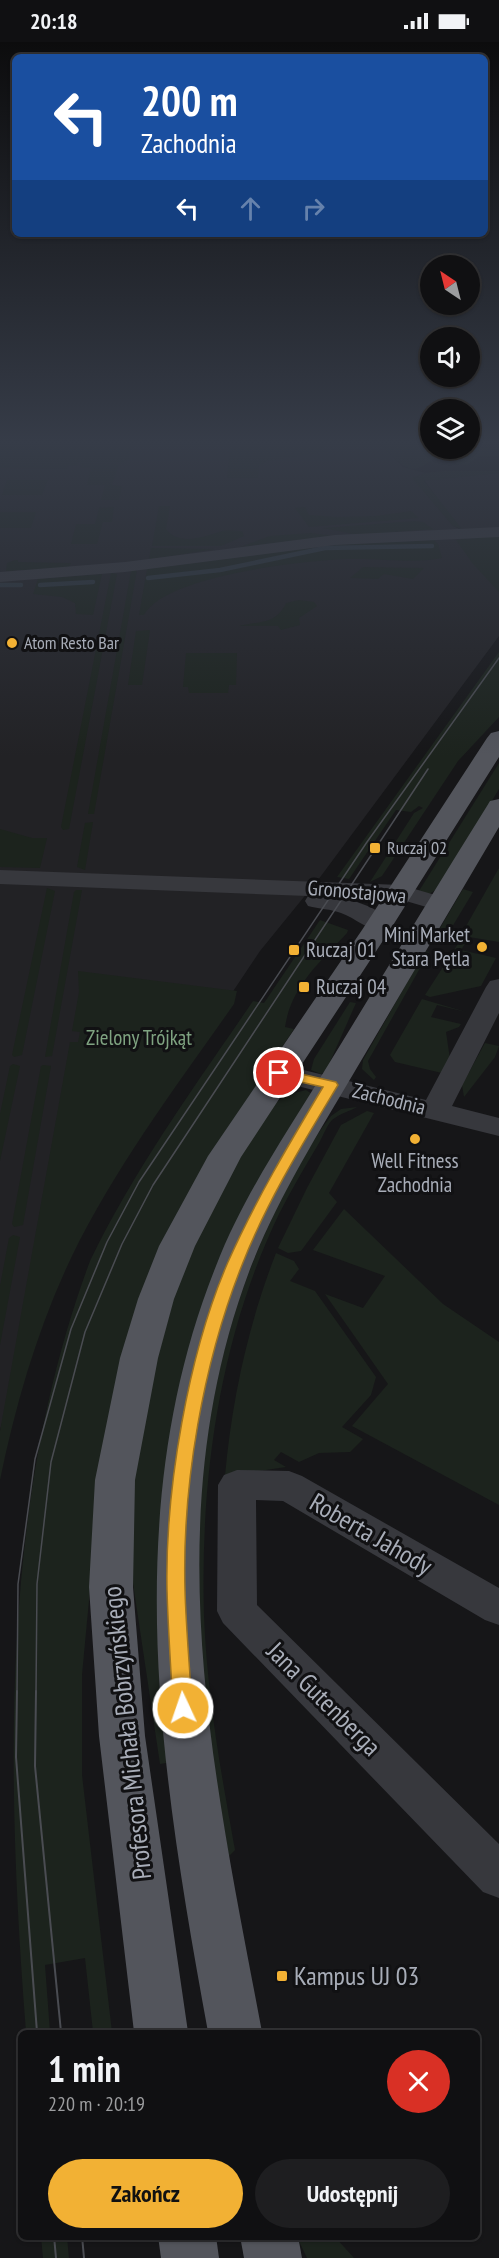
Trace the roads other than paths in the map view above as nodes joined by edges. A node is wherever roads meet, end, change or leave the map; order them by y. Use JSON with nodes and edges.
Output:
{"nodes":[{"id":1,"x":269,"y":548,"type":"edge"},
{"id":2,"x":0,"y":577,"type":"edge"},
{"id":3,"x":499,"y":738,"type":"edge"},
{"id":4,"x":499,"y":806,"type":"edge"},
{"id":5,"x":0,"y":877,"type":"edge"},
{"id":6,"x":144,"y":882,"type":"junction"},
{"id":7,"x":440,"y":904,"type":"junction"},
{"id":8,"x":392,"y":906,"type":"junction"},
{"id":9,"x":499,"y":987,"type":"edge"},
{"id":10,"x":279,"y":1073,"type":"junction"},
{"id":11,"x":331,"y":1085,"type":"junction"},
{"id":12,"x":435,"y":1110,"type":"junction"},
{"id":13,"x":499,"y":1127,"type":"edge"},
{"id":14,"x":237,"y":1485,"type":"joint"},
{"id":15,"x":499,"y":1608,"type":"edge"},
{"id":16,"x":499,"y":1876,"type":"edge"},
{"id":17,"x":161,"y":2030,"type":"edge"},
{"id":18,"x":235,"y":2030,"type":"edge"},
{"id":19,"x":188,"y":2240,"type":"edge"},
{"id":20,"x":270,"y":2240,"type":"edge"},
{"id":21,"x":190,"y":2258,"type":"edge"},
{"id":22,"x":273,"y":2258,"type":"edge"}],
"edges":[{"from":1,"to":2,"type":"street"},
{"from":3,"to":8,"type":"main road","name":"Profesora Michała Bobrzyńskiego"},
{"from":4,"to":7,"type":"main road"},
{"from":5,"to":6,"type":"street","name":"Gronostajowa"},
{"from":6,"to":8,"type":"street","name":"Gronostajowa"},
{"from":6,"to":8,"type":"street","name":"Gronostajowa"},
{"from":7,"to":8,"type":"street","name":"Gronostajowa"},
{"from":7,"to":11,"type":"main road"},
{"from":8,"to":10,"type":"main road","name":"Profesora Michała Bobrzyńskiego"},
{"from":9,"to":12,"type":"street"},
{"from":10,"to":11,"type":"street","name":"Zachodnia"},
{"from":10,"to":17,"type":"main road","name":"Profesora Michała Bobrzyńskiego"},
{"from":11,"to":12,"type":"street","name":"Zachodnia"},
{"from":11,"to":18,"type":"main road"},
{"from":12,"to":13,"type":"street","name":"Zachodnia"},
{"from":14,"to":15,"type":"street","name":"Roberta Jahody"},
{"from":14,"to":16,"type":"street","name":"Jana Gutenberga"},
{"from":19,"to":21,"type":"main road"},
{"from":20,"to":22,"type":"main road"}]}
